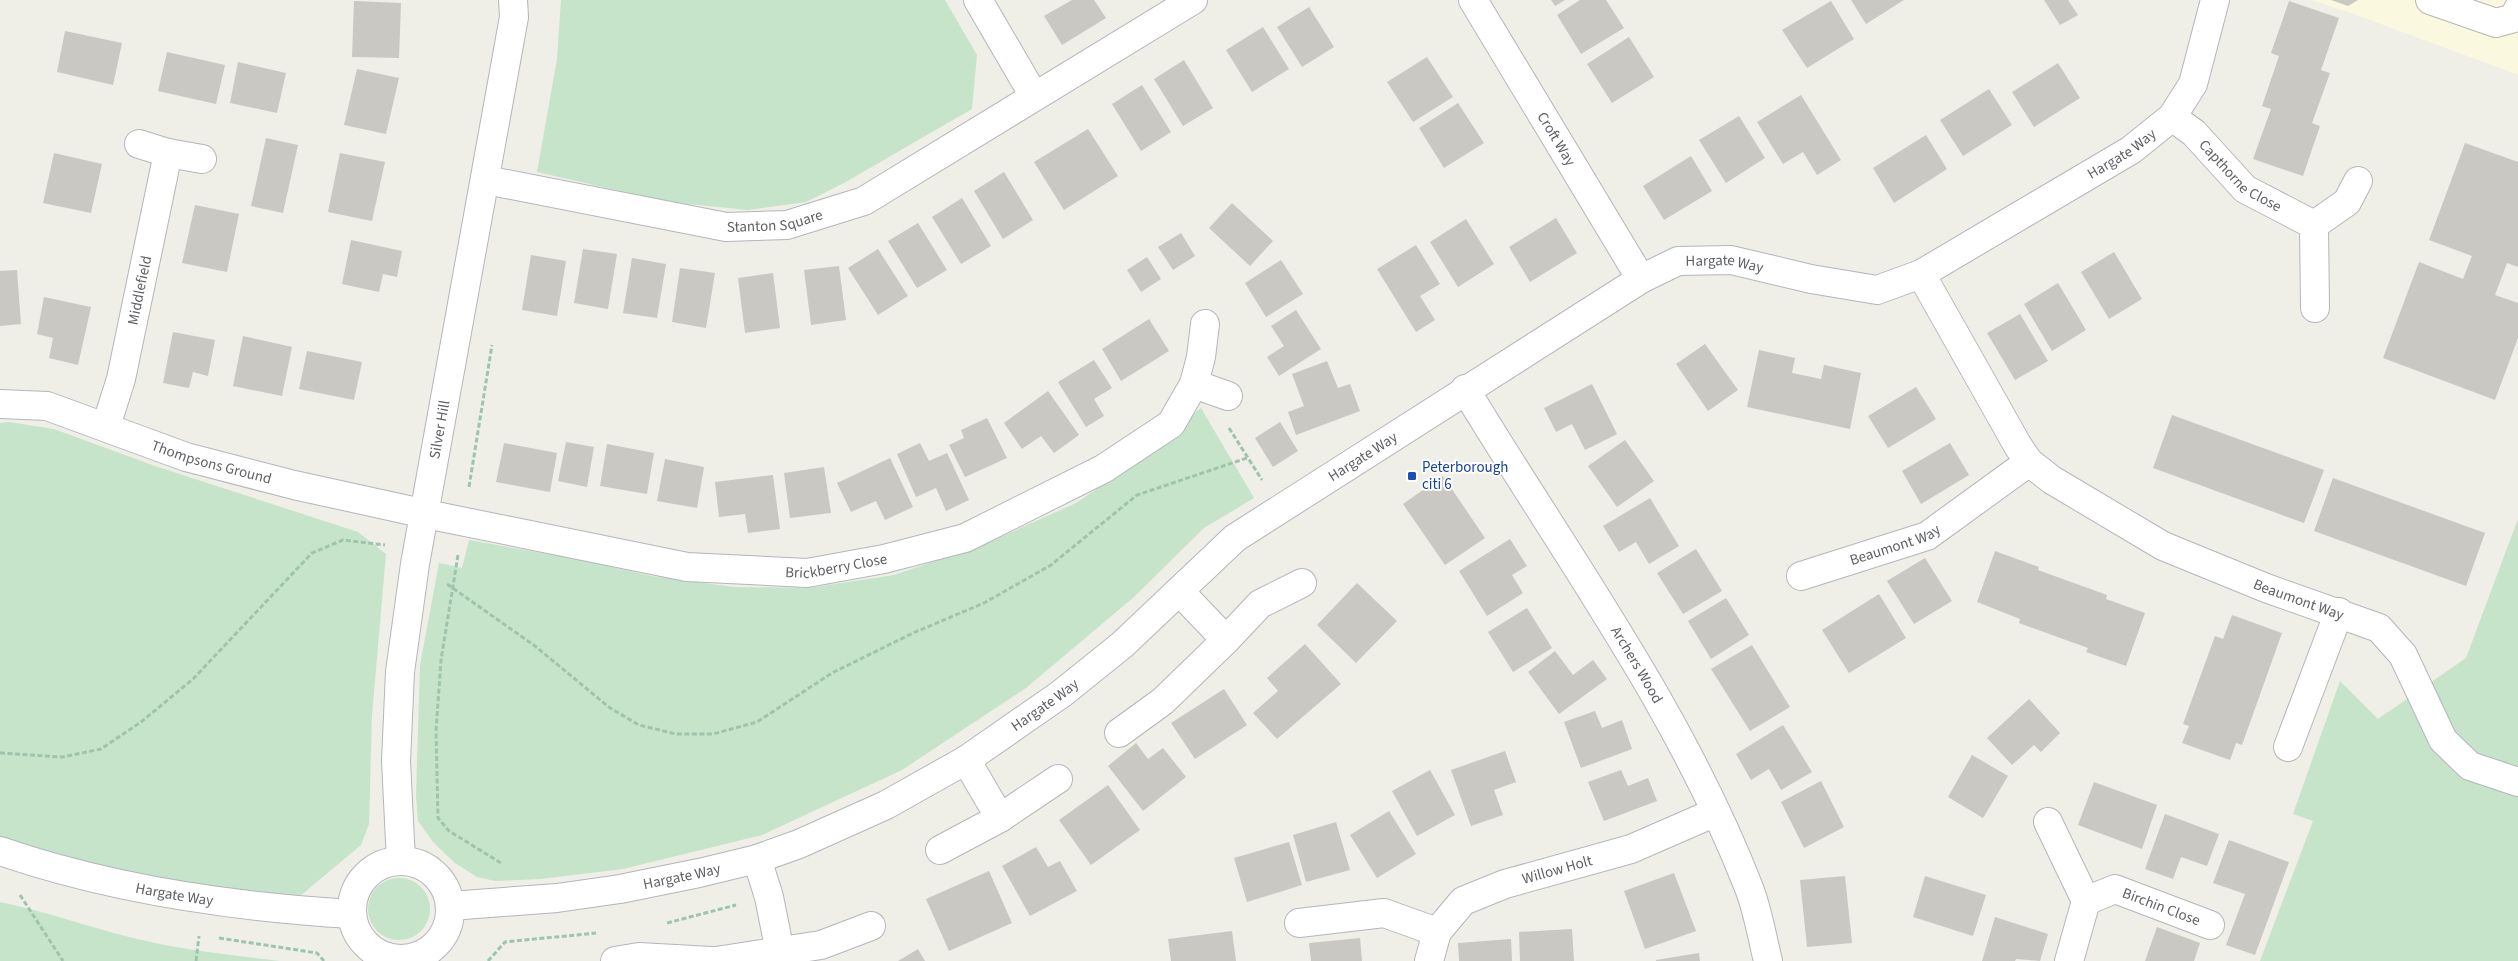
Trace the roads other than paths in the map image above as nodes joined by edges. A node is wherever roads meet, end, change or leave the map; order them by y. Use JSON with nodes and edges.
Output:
{"nodes":[{"id":1,"x":513,"y":0,"type":"edge"},
{"id":2,"x":978,"y":0,"type":"edge"},
{"id":3,"x":1193,"y":0,"type":"edge"},
{"id":4,"x":1473,"y":0,"type":"edge"},
{"id":5,"x":2215,"y":0,"type":"edge"},
{"id":6,"x":2430,"y":0,"type":"edge"},
{"id":7,"x":2518,"y":9,"type":"edge"},
{"id":8,"x":1034,"y":96,"type":"junction"},
{"id":9,"x":2172,"y":117,"type":"junction"},
{"id":10,"x":139,"y":144,"type":"dead end"},
{"id":11,"x":168,"y":153,"type":"junction"},
{"id":12,"x":202,"y":159,"type":"dead end"},
{"id":13,"x":486,"y":180,"type":"junction"},
{"id":14,"x":2358,"y":181,"type":"dead end"},
{"id":15,"x":2314,"y":225,"type":"junction"},
{"id":16,"x":1921,"y":274,"type":"junction"},
{"id":17,"x":1641,"y":279,"type":"junction"},
{"id":18,"x":2315,"y":308,"type":"dead end"},
{"id":19,"x":1205,"y":324,"type":"dead end"},
{"id":20,"x":1465,"y":389,"type":"junction"},
{"id":21,"x":0,"y":404,"type":"edge"},
{"id":22,"x":106,"y":426,"type":"junction"},
{"id":23,"x":2029,"y":462,"type":"junction"},
{"id":24,"x":426,"y":514,"type":"junction"},
{"id":25,"x":1801,"y":576,"type":"dead end"},
{"id":26,"x":1302,"y":583,"type":"dead end"},
{"id":27,"x":1179,"y":591,"type":"junction"},
{"id":28,"x":2339,"y":612,"type":"junction"},
{"id":29,"x":1226,"y":640,"type":"junction"},
{"id":30,"x":1119,"y":734,"type":"dead end"},
{"id":31,"x":2288,"y":747,"type":"dead end"},
{"id":32,"x":966,"y":760,"type":"junction"},
{"id":33,"x":1058,"y":779,"type":"dead end"},
{"id":34,"x":2518,"y":782,"type":"edge"},
{"id":35,"x":1716,"y":812,"type":"junction"},
{"id":36,"x":1000,"y":818,"type":"junction"},
{"id":37,"x":2048,"y":822,"type":"dead end"},
{"id":38,"x":940,"y":850,"type":"dead end"},
{"id":39,"x":0,"y":851,"type":"edge"},
{"id":40,"x":757,"y":859,"type":"junction"},
{"id":41,"x":401,"y":861,"type":"junction"},
{"id":42,"x":2086,"y":901,"type":"junction"},
{"id":43,"x":450,"y":906,"type":"junction"},
{"id":44,"x":352,"y":914,"type":"junction"},
{"id":45,"x":1299,"y":923,"type":"dead end"},
{"id":46,"x":2210,"y":925,"type":"dead end"},
{"id":47,"x":870,"y":926,"type":"dead end"},
{"id":48,"x":1437,"y":932,"type":"junction"},
{"id":49,"x":780,"y":952,"type":"junction"},
{"id":50,"x":404,"y":960,"type":"edge"},
{"id":51,"x":615,"y":961,"type":"edge"},
{"id":52,"x":711,"y":961,"type":"edge"},
{"id":53,"x":716,"y":961,"type":"edge"},
{"id":54,"x":1429,"y":961,"type":"edge"},
{"id":55,"x":1768,"y":961,"type":"edge"},
{"id":56,"x":2069,"y":961,"type":"edge"}],
"edges":[{"from":1,"to":13,"type":"street","name":"Silver Hill"},
{"from":2,"to":8,"type":"street"},
{"from":3,"to":8,"type":"street","name":"Stanton Square"},
{"from":4,"to":17,"type":"street","name":"Croft Way"},
{"from":5,"to":9,"type":"street","name":"Hargate Way"},
{"from":6,"to":7,"type":"street"},
{"from":8,"to":13,"type":"street","name":"Stanton Square"},
{"from":9,"to":15,"type":"street","name":"Capthorne Close"},
{"from":9,"to":16,"type":"street","name":"Hargate Way"},
{"from":10,"to":11,"type":"street"},
{"from":11,"to":12,"type":"street"},
{"from":11,"to":22,"type":"street","name":"Middlefield"},
{"from":13,"to":24,"type":"street","name":"Silver Hill"},
{"from":14,"to":15,"type":"street"},
{"from":15,"to":18,"type":"street"},
{"from":16,"to":17,"type":"street","name":"Hargate Way"},
{"from":16,"to":23,"type":"street","name":"Beaumont Way"},
{"from":17,"to":20,"type":"street","name":"Hargate Way"},
{"from":19,"to":24,"type":"street","name":"Brickberry Close"},
{"from":20,"to":27,"type":"street","name":"Hargate Way"},
{"from":20,"to":35,"type":"street","name":"Archers Wood"},
{"from":21,"to":22,"type":"street","name":"Thompsons Ground"},
{"from":22,"to":24,"type":"street","name":"Thompsons Ground"},
{"from":23,"to":25,"type":"street","name":"Beaumont Way"},
{"from":23,"to":28,"type":"street","name":"Beaumont Way"},
{"from":24,"to":41,"type":"street","name":"Silver Hill"},
{"from":26,"to":29,"type":"street"},
{"from":27,"to":29,"type":"street"},
{"from":27,"to":32,"type":"street","name":"Hargate Way"},
{"from":28,"to":31,"type":"street"},
{"from":28,"to":34,"type":"street","name":"Beaumont Way"},
{"from":29,"to":30,"type":"street"},
{"from":32,"to":36,"type":"street"},
{"from":32,"to":40,"type":"street","name":"Hargate Way"},
{"from":33,"to":36,"type":"street"},
{"from":35,"to":48,"type":"street","name":"Willow Holt"},
{"from":35,"to":55,"type":"street","name":"Archers Wood"},
{"from":36,"to":38,"type":"street"},
{"from":37,"to":42,"type":"street"},
{"from":39,"to":44,"type":"street","name":"Hargate Way"},
{"from":40,"to":43,"type":"street","name":"Hargate Way"},
{"from":40,"to":49,"type":"street"},
{"from":41,"to":43,"type":"street"},
{"from":41,"to":44,"type":"street"},
{"from":42,"to":46,"type":"street","name":"Birchin Close"},
{"from":42,"to":56,"type":"street"},
{"from":43,"to":50,"type":"street"},
{"from":44,"to":50,"type":"street"},
{"from":45,"to":48,"type":"street"},
{"from":47,"to":49,"type":"street"},
{"from":48,"to":54,"type":"street","name":"Willow Holt"},
{"from":49,"to":53,"type":"street"},
{"from":51,"to":52,"type":"street"}]}
